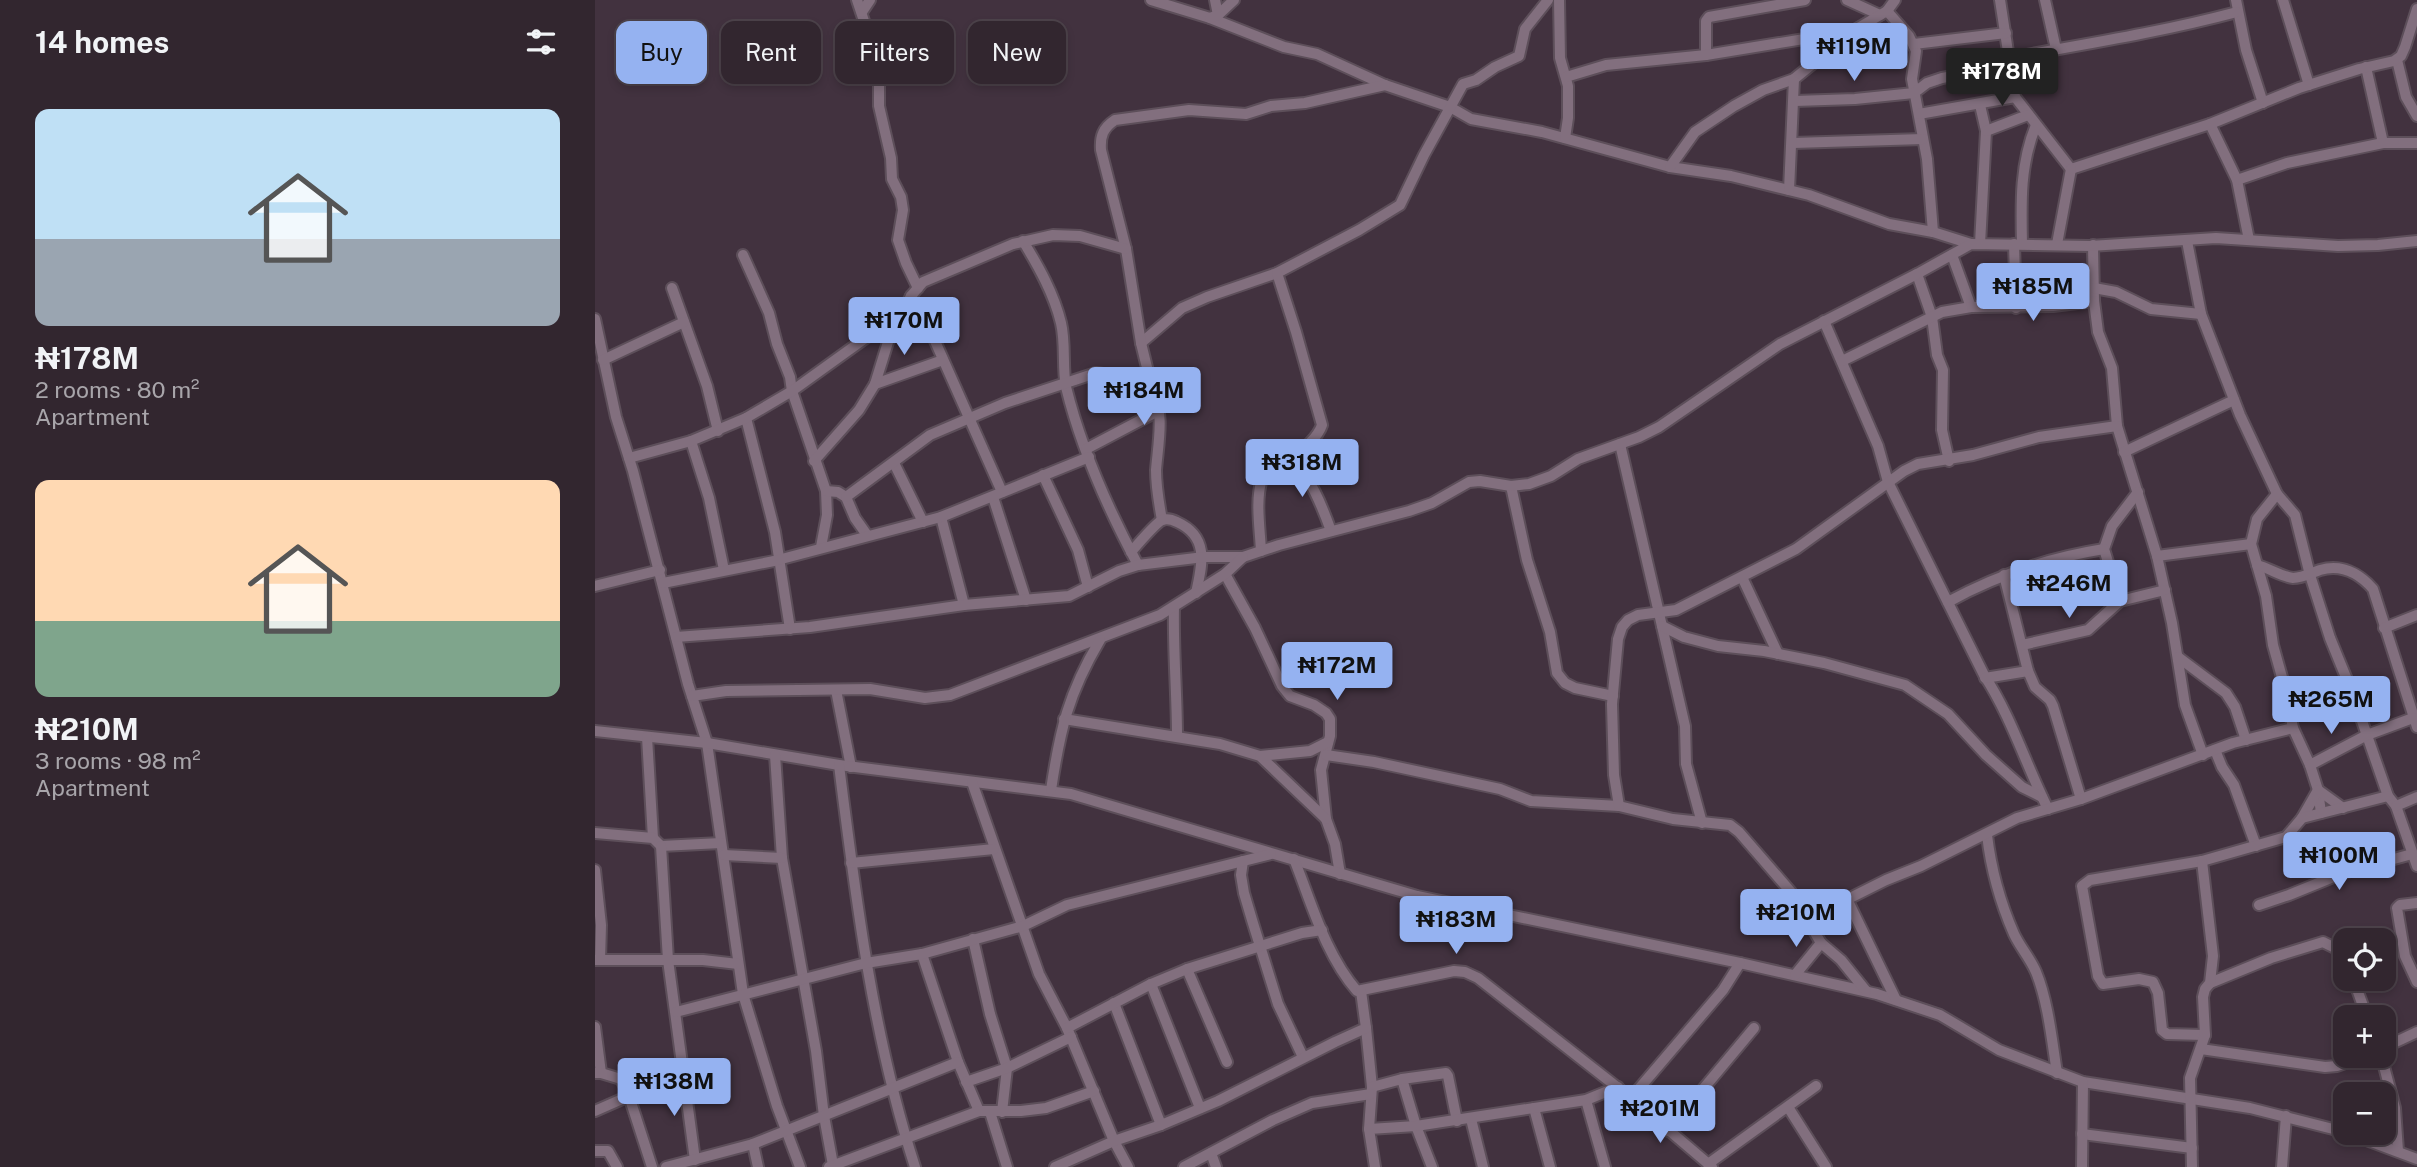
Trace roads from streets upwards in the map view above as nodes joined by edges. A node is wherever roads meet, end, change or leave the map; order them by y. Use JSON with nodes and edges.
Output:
{"nodes":[{"id":1,"x":857,"y":0,"type":"edge"},
{"id":2,"x":870,"y":0,"type":"edge"},
{"id":3,"x":1151,"y":0,"type":"edge"},
{"id":4,"x":1215,"y":0,"type":"edge"},
{"id":5,"x":1234,"y":0,"type":"edge"},
{"id":6,"x":1548,"y":0,"type":"edge"},
{"id":7,"x":1559,"y":0,"type":"edge"},
{"id":8,"x":1805,"y":0,"type":"edge"},
{"id":9,"x":1847,"y":0,"type":"edge"},
{"id":10,"x":1895,"y":0,"type":"edge"},
{"id":11,"x":2000,"y":0,"type":"edge"},
{"id":12,"x":2045,"y":0,"type":"edge"},
{"id":13,"x":2236,"y":0,"type":"edge"},
{"id":14,"x":2283,"y":0,"type":"edge"},
{"id":15,"x":1792,"y":1,"type":"edge"},
{"id":16,"x":2417,"y":9,"type":"edge"},
{"id":17,"x":862,"y":12,"type":"junction"},
{"id":18,"x":2237,"y":12,"type":"junction"},
{"id":19,"x":1883,"y":13,"type":"junction"},
{"id":20,"x":1214,"y":16,"type":"junction"},
{"id":21,"x":1853,"y":31,"type":"junction"},
{"id":22,"x":2006,"y":33,"type":"junction"},
{"id":23,"x":1914,"y":44,"type":"junction"},
{"id":24,"x":2056,"y":49,"type":"junction"},
{"id":25,"x":1706,"y":55,"type":"junction"},
{"id":26,"x":2397,"y":60,"type":"junction"},
{"id":27,"x":2009,"y":62,"type":"junction"},
{"id":28,"x":2366,"y":67,"type":"junction"},
{"id":29,"x":1566,"y":77,"type":"junction"},
{"id":30,"x":1794,"y":79,"type":"junction"},
{"id":31,"x":1385,"y":85,"type":"junction"},
{"id":32,"x":2309,"y":85,"type":"junction"},
{"id":33,"x":1914,"y":93,"type":"junction"},
{"id":34,"x":2015,"y":97,"type":"junction"},
{"id":35,"x":1795,"y":101,"type":"junction"},
{"id":36,"x":2263,"y":103,"type":"junction"},
{"id":37,"x":1980,"y":105,"type":"junction"},
{"id":38,"x":1450,"y":107,"type":"junction"},
{"id":39,"x":1919,"y":114,"type":"junction"},
{"id":40,"x":2417,"y":116,"type":"edge"},
{"id":41,"x":2032,"y":120,"type":"junction"},
{"id":42,"x":2210,"y":124,"type":"junction"},
{"id":43,"x":1986,"y":131,"type":"junction"},
{"id":44,"x":1565,"y":138,"type":"junction"},
{"id":45,"x":1923,"y":139,"type":"junction"},
{"id":46,"x":1793,"y":143,"type":"junction"},
{"id":47,"x":2383,"y":143,"type":"junction"},
{"id":48,"x":2417,"y":143,"type":"edge"},
{"id":49,"x":1669,"y":167,"type":"junction"},
{"id":50,"x":2071,"y":169,"type":"junction"},
{"id":51,"x":2237,"y":180,"type":"junction"},
{"id":52,"x":1789,"y":190,"type":"junction"},
{"id":53,"x":1933,"y":232,"type":"junction"},
{"id":54,"x":2249,"y":240,"type":"junction"},
{"id":55,"x":1023,"y":241,"type":"junction"},
{"id":56,"x":2187,"y":241,"type":"junction"},
{"id":57,"x":2417,"y":241,"type":"edge"},
{"id":58,"x":1976,"y":244,"type":"junction"},
{"id":59,"x":2018,"y":244,"type":"junction"},
{"id":60,"x":2057,"y":244,"type":"junction"},
{"id":61,"x":2093,"y":245,"type":"junction"},
{"id":62,"x":1126,"y":249,"type":"junction"},
{"id":63,"x":743,"y":255,"type":"dead end"},
{"id":64,"x":1952,"y":255,"type":"junction"},
{"id":65,"x":1277,"y":273,"type":"junction"},
{"id":66,"x":1917,"y":274,"type":"junction"},
{"id":67,"x":672,"y":288,"type":"dead end"},
{"id":68,"x":2094,"y":288,"type":"junction"},
{"id":69,"x":915,"y":292,"type":"junction"},
{"id":70,"x":2094,"y":301,"type":"junction"},
{"id":71,"x":1971,"y":307,"type":"junction"},
{"id":72,"x":2016,"y":308,"type":"junction"},
{"id":73,"x":2201,"y":314,"type":"junction"},
{"id":74,"x":1932,"y":317,"type":"junction"},
{"id":75,"x":900,"y":318,"type":"junction"},
{"id":76,"x":595,"y":319,"type":"edge"},
{"id":77,"x":1824,"y":321,"type":"junction"},
{"id":78,"x":684,"y":322,"type":"junction"},
{"id":79,"x":1141,"y":343,"type":"junction"},
{"id":80,"x":603,"y":360,"type":"junction"},
{"id":81,"x":943,"y":360,"type":"junction"},
{"id":82,"x":1842,"y":361,"type":"junction"},
{"id":83,"x":875,"y":384,"type":"junction"},
{"id":84,"x":1065,"y":384,"type":"junction"},
{"id":85,"x":1152,"y":388,"type":"junction"},
{"id":86,"x":792,"y":391,"type":"junction"},
{"id":87,"x":2234,"y":400,"type":"junction"},
{"id":88,"x":1158,"y":411,"type":"junction"},
{"id":89,"x":967,"y":417,"type":"junction"},
{"id":90,"x":746,"y":418,"type":"junction"},
{"id":91,"x":2117,"y":426,"type":"junction"},
{"id":92,"x":718,"y":431,"type":"junction"},
{"id":93,"x":691,"y":441,"type":"junction"},
{"id":94,"x":1620,"y":444,"type":"junction"},
{"id":95,"x":2125,"y":452,"type":"junction"},
{"id":96,"x":1087,"y":453,"type":"junction"},
{"id":97,"x":1292,"y":456,"type":"junction"},
{"id":98,"x":629,"y":458,"type":"junction"},
{"id":99,"x":814,"y":461,"type":"junction"},
{"id":100,"x":1949,"y":461,"type":"junction"},
{"id":101,"x":894,"y":463,"type":"junction"},
{"id":102,"x":1043,"y":475,"type":"junction"},
{"id":103,"x":1888,"y":482,"type":"junction"},
{"id":104,"x":1511,"y":486,"type":"junction"},
{"id":105,"x":826,"y":491,"type":"junction"},
{"id":106,"x":2138,"y":492,"type":"junction"},
{"id":107,"x":997,"y":495,"type":"junction"},
{"id":108,"x":2277,"y":495,"type":"junction"},
{"id":109,"x":846,"y":496,"type":"junction"},
{"id":110,"x":941,"y":517,"type":"junction"},
{"id":111,"x":1162,"y":520,"type":"junction"},
{"id":112,"x":923,"y":522,"type":"junction"},
{"id":113,"x":1331,"y":531,"type":"junction"},
{"id":114,"x":867,"y":535,"type":"junction"},
{"id":115,"x":2251,"y":544,"type":"junction"},
{"id":116,"x":821,"y":547,"type":"junction"},
{"id":117,"x":2104,"y":549,"type":"junction"},
{"id":118,"x":1261,"y":551,"type":"junction"},
{"id":119,"x":1131,"y":552,"type":"junction"},
{"id":120,"x":2157,"y":556,"type":"junction"},
{"id":121,"x":1204,"y":557,"type":"junction"},
{"id":122,"x":1243,"y":558,"type":"junction"},
{"id":123,"x":781,"y":559,"type":"junction"},
{"id":124,"x":1138,"y":565,"type":"junction"},
{"id":125,"x":2257,"y":565,"type":"junction"},
{"id":126,"x":660,"y":570,"type":"junction"},
{"id":127,"x":724,"y":570,"type":"junction"},
{"id":128,"x":1225,"y":574,"type":"junction"},
{"id":129,"x":2004,"y":575,"type":"junction"},
{"id":130,"x":2310,"y":575,"type":"junction"},
{"id":131,"x":1742,"y":577,"type":"junction"},
{"id":132,"x":663,"y":583,"type":"junction"},
{"id":133,"x":595,"y":586,"type":"edge"},
{"id":134,"x":1089,"y":587,"type":"junction"},
{"id":135,"x":2165,"y":590,"type":"junction"},
{"id":136,"x":1196,"y":593,"type":"junction"},
{"id":137,"x":1026,"y":600,"type":"junction"},
{"id":138,"x":2120,"y":601,"type":"junction"},
{"id":139,"x":1948,"y":602,"type":"junction"},
{"id":140,"x":964,"y":605,"type":"junction"},
{"id":141,"x":1174,"y":607,"type":"junction"},
{"id":142,"x":1657,"y":613,"type":"junction"},
{"id":143,"x":2417,"y":615,"type":"edge"},
{"id":144,"x":1662,"y":626,"type":"junction"},
{"id":145,"x":2384,"y":628,"type":"junction"},
{"id":146,"x":790,"y":629,"type":"junction"},
{"id":147,"x":676,"y":637,"type":"junction"},
{"id":148,"x":1100,"y":640,"type":"junction"},
{"id":149,"x":2022,"y":645,"type":"junction"},
{"id":150,"x":1777,"y":654,"type":"junction"},
{"id":151,"x":2178,"y":657,"type":"junction"},
{"id":152,"x":2028,"y":671,"type":"junction"},
{"id":153,"x":1986,"y":678,"type":"junction"},
{"id":154,"x":836,"y":690,"type":"junction"},
{"id":155,"x":692,"y":696,"type":"junction"},
{"id":156,"x":1613,"y":696,"type":"junction"},
{"id":157,"x":2413,"y":703,"type":"edge"},
{"id":158,"x":1064,"y":719,"type":"junction"},
{"id":159,"x":2415,"y":722,"type":"edge"},
{"id":160,"x":2293,"y":729,"type":"junction"},
{"id":161,"x":595,"y":730,"type":"edge"},
{"id":162,"x":1177,"y":736,"type":"junction"},
{"id":163,"x":2367,"y":736,"type":"junction"},
{"id":164,"x":647,"y":737,"type":"junction"},
{"id":165,"x":2246,"y":740,"type":"junction"},
{"id":166,"x":1328,"y":742,"type":"junction"},
{"id":167,"x":707,"y":743,"type":"junction"},
{"id":168,"x":2215,"y":750,"type":"junction"},
{"id":169,"x":1310,"y":751,"type":"junction"},
{"id":170,"x":775,"y":755,"type":"junction"},
{"id":171,"x":1326,"y":755,"type":"junction"},
{"id":172,"x":2203,"y":755,"type":"junction"},
{"id":173,"x":1259,"y":756,"type":"junction"},
{"id":174,"x":2310,"y":765,"type":"junction"},
{"id":175,"x":845,"y":766,"type":"junction"},
{"id":176,"x":1321,"y":770,"type":"junction"},
{"id":177,"x":972,"y":782,"type":"junction"},
{"id":178,"x":1051,"y":790,"type":"junction"},
{"id":179,"x":2318,"y":790,"type":"junction"},
{"id":180,"x":2388,"y":796,"type":"junction"},
{"id":181,"x":2042,"y":797,"type":"junction"},
{"id":182,"x":2417,"y":797,"type":"edge"},
{"id":183,"x":2081,"y":799,"type":"junction"},
{"id":184,"x":1619,"y":806,"type":"junction"},
{"id":185,"x":2396,"y":806,"type":"junction"},
{"id":186,"x":2343,"y":808,"type":"junction"},
{"id":187,"x":2048,"y":809,"type":"junction"},
{"id":188,"x":2321,"y":813,"type":"junction"},
{"id":189,"x":1326,"y":818,"type":"junction"},
{"id":190,"x":2302,"y":818,"type":"junction"},
{"id":191,"x":1702,"y":823,"type":"junction"},
{"id":192,"x":595,"y":833,"type":"edge"},
{"id":193,"x":1987,"y":835,"type":"junction"},
{"id":194,"x":657,"y":842,"type":"junction"},
{"id":195,"x":721,"y":843,"type":"junction"},
{"id":196,"x":2256,"y":846,"type":"junction"},
{"id":197,"x":994,"y":849,"type":"junction"},
{"id":198,"x":1273,"y":854,"type":"junction"},
{"id":199,"x":2412,"y":854,"type":"junction"},
{"id":200,"x":724,"y":855,"type":"junction"},
{"id":201,"x":782,"y":858,"type":"junction"},
{"id":202,"x":1294,"y":859,"type":"junction"},
{"id":203,"x":1243,"y":860,"type":"junction"},
{"id":204,"x":2202,"y":861,"type":"junction"},
{"id":205,"x":851,"y":863,"type":"junction"},
{"id":206,"x":2417,"y":866,"type":"edge"},
{"id":207,"x":595,"y":870,"type":"edge"},
{"id":208,"x":1340,"y":874,"type":"junction"},
{"id":209,"x":596,"y":889,"type":"edge"},
{"id":210,"x":1847,"y":899,"type":"junction"},
{"id":211,"x":2417,"y":903,"type":"edge"},
{"id":212,"x":2259,"y":905,"type":"dead end"},
{"id":213,"x":1808,"y":919,"type":"junction"},
{"id":214,"x":1023,"y":926,"type":"junction"},
{"id":215,"x":1322,"y":930,"type":"junction"},
{"id":216,"x":973,"y":939,"type":"junction"},
{"id":217,"x":1821,"y":943,"type":"junction"},
{"id":218,"x":1261,"y":946,"type":"junction"},
{"id":219,"x":2333,"y":947,"type":"edge"},
{"id":220,"x":922,"y":954,"type":"junction"},
{"id":221,"x":597,"y":960,"type":"edge"},
{"id":222,"x":668,"y":960,"type":"junction"},
{"id":223,"x":1740,"y":962,"type":"junction"},
{"id":224,"x":866,"y":963,"type":"junction"},
{"id":225,"x":738,"y":964,"type":"junction"},
{"id":226,"x":1187,"y":969,"type":"junction"},
{"id":227,"x":1795,"y":975,"type":"junction"},
{"id":228,"x":803,"y":980,"type":"junction"},
{"id":229,"x":2417,"y":981,"type":"edge"},
{"id":230,"x":2210,"y":983,"type":"junction"},
{"id":231,"x":1151,"y":984,"type":"junction"},
{"id":232,"x":1361,"y":991,"type":"junction"},
{"id":233,"x":1866,"y":991,"type":"junction"},
{"id":234,"x":743,"y":994,"type":"junction"},
{"id":235,"x":1896,"y":1000,"type":"junction"},
{"id":236,"x":1114,"y":1003,"type":"junction"},
{"id":237,"x":676,"y":1012,"type":"junction"},
{"id":238,"x":595,"y":1027,"type":"edge"},
{"id":239,"x":1366,"y":1028,"type":"junction"},
{"id":240,"x":1754,"y":1028,"type":"dead end"},
{"id":241,"x":1069,"y":1032,"type":"junction"},
{"id":242,"x":2417,"y":1032,"type":"edge"},
{"id":243,"x":2205,"y":1035,"type":"junction"},
{"id":244,"x":2396,"y":1042,"type":"edge"},
{"id":245,"x":2201,"y":1049,"type":"junction"},
{"id":246,"x":1303,"y":1057,"type":"junction"},
{"id":247,"x":958,"y":1062,"type":"junction"},
{"id":248,"x":1227,"y":1062,"type":"dead end"},
{"id":249,"x":2333,"y":1066,"type":"edge"},
{"id":250,"x":1007,"y":1068,"type":"junction"},
{"id":251,"x":2384,"y":1068,"type":"edge"},
{"id":252,"x":598,"y":1073,"type":"edge"},
{"id":253,"x":2057,"y":1073,"type":"junction"},
{"id":254,"x":1402,"y":1079,"type":"junction"},
{"id":255,"x":966,"y":1082,"type":"junction"},
{"id":256,"x":2083,"y":1082,"type":"junction"},
{"id":257,"x":1816,"y":1086,"type":"dead end"},
{"id":258,"x":1618,"y":1087,"type":"junction"},
{"id":259,"x":891,"y":1088,"type":"junction"},
{"id":260,"x":1372,"y":1090,"type":"junction"},
{"id":261,"x":1094,"y":1091,"type":"junction"},
{"id":262,"x":629,"y":1096,"type":"junction"},
{"id":263,"x":2189,"y":1097,"type":"junction"},
{"id":264,"x":1631,"y":1098,"type":"junction"},
{"id":265,"x":1586,"y":1100,"type":"junction"},
{"id":266,"x":1788,"y":1107,"type":"junction"},
{"id":267,"x":1200,"y":1108,"type":"junction"},
{"id":268,"x":1534,"y":1108,"type":"junction"},
{"id":269,"x":595,"y":1111,"type":"edge"},
{"id":270,"x":984,"y":1112,"type":"junction"},
{"id":271,"x":1002,"y":1112,"type":"junction"},
{"id":272,"x":824,"y":1116,"type":"junction"},
{"id":273,"x":2286,"y":1116,"type":"junction"},
{"id":274,"x":1471,"y":1119,"type":"junction"},
{"id":275,"x":1457,"y":1121,"type":"junction"},
{"id":276,"x":1161,"y":1125,"type":"junction"},
{"id":277,"x":1416,"y":1126,"type":"junction"},
{"id":278,"x":1369,"y":1129,"type":"junction"},
{"id":279,"x":2333,"y":1129,"type":"edge"},
{"id":280,"x":788,"y":1131,"type":"junction"},
{"id":281,"x":1668,"y":1131,"type":"junction"},
{"id":282,"x":2082,"y":1134,"type":"junction"},
{"id":283,"x":906,"y":1139,"type":"junction"},
{"id":284,"x":1114,"y":1141,"type":"junction"},
{"id":285,"x":753,"y":1144,"type":"junction"},
{"id":286,"x":2381,"y":1145,"type":"edge"},
{"id":287,"x":2192,"y":1148,"type":"junction"},
{"id":288,"x":595,"y":1151,"type":"edge"},
{"id":289,"x":2398,"y":1151,"type":"junction"},
{"id":290,"x":1211,"y":1153,"type":"junction"},
{"id":291,"x":2417,"y":1159,"type":"edge"},
{"id":292,"x":695,"y":1160,"type":"junction"},
{"id":293,"x":831,"y":1166,"type":"edge"},
{"id":294,"x":1710,"y":1166,"type":"edge"},
{"id":295,"x":617,"y":1167,"type":"edge"},
{"id":296,"x":652,"y":1167,"type":"edge"},
{"id":297,"x":666,"y":1167,"type":"edge"},
{"id":298,"x":758,"y":1167,"type":"edge"},
{"id":299,"x":800,"y":1167,"type":"edge"},
{"id":300,"x":915,"y":1167,"type":"edge"},
{"id":301,"x":1007,"y":1167,"type":"edge"},
{"id":302,"x":1055,"y":1167,"type":"edge"},
{"id":303,"x":1128,"y":1167,"type":"edge"},
{"id":304,"x":1184,"y":1167,"type":"edge"},
{"id":305,"x":1216,"y":1167,"type":"edge"},
{"id":306,"x":1375,"y":1167,"type":"edge"},
{"id":307,"x":1432,"y":1167,"type":"edge"},
{"id":308,"x":1483,"y":1167,"type":"edge"},
{"id":309,"x":1550,"y":1167,"type":"edge"},
{"id":310,"x":1605,"y":1167,"type":"edge"},
{"id":311,"x":1826,"y":1167,"type":"edge"},
{"id":312,"x":2082,"y":1167,"type":"edge"},
{"id":313,"x":2192,"y":1167,"type":"edge"},
{"id":314,"x":2282,"y":1167,"type":"edge"}],
"edges":[{"from":1,"to":17,"type":"street"},
{"from":2,"to":17,"type":"street"},
{"from":3,"to":20,"type":"street"},
{"from":4,"to":20,"type":"street"},
{"from":5,"to":20,"type":"street"},
{"from":6,"to":38,"type":"street"},
{"from":7,"to":29,"type":"street"},
{"from":8,"to":15,"type":"street"},
{"from":9,"to":19,"type":"street"},
{"from":10,"to":19,"type":"street"},
{"from":11,"to":22,"type":"street"},
{"from":12,"to":24,"type":"street"},
{"from":13,"to":18,"type":"street"},
{"from":14,"to":32,"type":"street"},
{"from":15,"to":25,"type":"street"},
{"from":16,"to":26,"type":"street"},
{"from":17,"to":69,"type":"street"},
{"from":18,"to":24,"type":"street"},
{"from":18,"to":36,"type":"street"},
{"from":19,"to":21,"type":"street"},
{"from":19,"to":23,"type":"street"},
{"from":20,"to":31,"type":"street"},
{"from":21,"to":25,"type":"street"},
{"from":21,"to":30,"type":"street"},
{"from":22,"to":23,"type":"street"},
{"from":22,"to":27,"type":"street"},
{"from":23,"to":33,"type":"street"},
{"from":24,"to":27,"type":"street"},
{"from":25,"to":29,"type":"street"},
{"from":26,"to":28,"type":"street"},
{"from":26,"to":40,"type":"street"},
{"from":27,"to":33,"type":"street"},
{"from":27,"to":34,"type":"street"},
{"from":28,"to":32,"type":"street"},
{"from":28,"to":47,"type":"street"},
{"from":29,"to":44,"type":"street"},
{"from":30,"to":35,"type":"street"},
{"from":30,"to":49,"type":"street"},
{"from":31,"to":38,"type":"street"},
{"from":31,"to":62,"type":"street"},
{"from":32,"to":36,"type":"street"},
{"from":33,"to":35,"type":"street"},
{"from":33,"to":39,"type":"street"},
{"from":34,"to":37,"type":"street"},
{"from":34,"to":41,"type":"street"},
{"from":35,"to":46,"type":"street"},
{"from":36,"to":42,"type":"street"},
{"from":37,"to":39,"type":"street"},
{"from":37,"to":43,"type":"street"},
{"from":38,"to":44,"type":"street"},
{"from":38,"to":65,"type":"street"},
{"from":39,"to":45,"type":"street"},
{"from":41,"to":43,"type":"street"},
{"from":41,"to":50,"type":"street"},
{"from":41,"to":59,"type":"street"},
{"from":42,"to":50,"type":"street"},
{"from":42,"to":51,"type":"street"},
{"from":43,"to":58,"type":"street"},
{"from":44,"to":49,"type":"street"},
{"from":45,"to":46,"type":"street"},
{"from":45,"to":53,"type":"street"},
{"from":46,"to":52,"type":"street"},
{"from":47,"to":48,"type":"street"},
{"from":47,"to":51,"type":"street"},
{"from":49,"to":52,"type":"street"},
{"from":50,"to":60,"type":"street"},
{"from":51,"to":54,"type":"street"},
{"from":52,"to":53,"type":"street"},
{"from":53,"to":58,"type":"street"},
{"from":54,"to":56,"type":"street"},
{"from":54,"to":57,"type":"street"},
{"from":55,"to":62,"type":"street"},
{"from":55,"to":69,"type":"street"},
{"from":55,"to":84,"type":"street"},
{"from":56,"to":61,"type":"street"},
{"from":56,"to":73,"type":"street"},
{"from":58,"to":59,"type":"street"},
{"from":58,"to":64,"type":"street"},
{"from":59,"to":60,"type":"street"},
{"from":59,"to":72,"type":"street"},
{"from":60,"to":61,"type":"street"},
{"from":61,"to":68,"type":"street"},
{"from":62,"to":79,"type":"street"},
{"from":63,"to":86,"type":"street"},
{"from":64,"to":66,"type":"street"},
{"from":64,"to":71,"type":"street"},
{"from":65,"to":79,"type":"street"},
{"from":65,"to":97,"type":"street"},
{"from":66,"to":74,"type":"street"},
{"from":66,"to":77,"type":"street"},
{"from":67,"to":78,"type":"street"},
{"from":68,"to":70,"type":"street"},
{"from":68,"to":73,"type":"street"},
{"from":69,"to":75,"type":"street"},
{"from":69,"to":81,"type":"street"},
{"from":70,"to":72,"type":"street"},
{"from":70,"to":91,"type":"street"},
{"from":71,"to":72,"type":"street"},
{"from":71,"to":74,"type":"street"},
{"from":73,"to":87,"type":"street"},
{"from":74,"to":82,"type":"street"},
{"from":74,"to":100,"type":"street"},
{"from":75,"to":83,"type":"street"},
{"from":75,"to":86,"type":"street"},
{"from":76,"to":80,"type":"street"},
{"from":77,"to":82,"type":"street"},
{"from":77,"to":94,"type":"street"},
{"from":78,"to":80,"type":"street"},
{"from":78,"to":92,"type":"street"},
{"from":79,"to":85,"type":"street"},
{"from":80,"to":98,"type":"street"},
{"from":81,"to":83,"type":"street"},
{"from":81,"to":89,"type":"street"},
{"from":82,"to":103,"type":"street"},
{"from":83,"to":99,"type":"street"},
{"from":84,"to":85,"type":"street"},
{"from":84,"to":89,"type":"street"},
{"from":84,"to":96,"type":"street"},
{"from":85,"to":88,"type":"street"},
{"from":86,"to":90,"type":"street"},
{"from":86,"to":99,"type":"street"},
{"from":87,"to":95,"type":"street"},
{"from":87,"to":108,"type":"street"},
{"from":88,"to":96,"type":"street"},
{"from":88,"to":111,"type":"street"},
{"from":89,"to":101,"type":"street"},
{"from":89,"to":107,"type":"street"},
{"from":90,"to":92,"type":"street"},
{"from":90,"to":123,"type":"street"},
{"from":91,"to":95,"type":"street"},
{"from":91,"to":100,"type":"street"},
{"from":92,"to":93,"type":"street"},
{"from":93,"to":98,"type":"street"},
{"from":93,"to":127,"type":"street"},
{"from":94,"to":104,"type":"street"},
{"from":94,"to":142,"type":"street"},
{"from":95,"to":106,"type":"street"},
{"from":96,"to":102,"type":"street"},
{"from":96,"to":119,"type":"street"},
{"from":97,"to":113,"type":"street"},
{"from":97,"to":118,"type":"street"},
{"from":98,"to":126,"type":"street"},
{"from":99,"to":105,"type":"street"},
{"from":100,"to":103,"type":"street"},
{"from":101,"to":109,"type":"street"},
{"from":101,"to":112,"type":"street"},
{"from":102,"to":107,"type":"street"},
{"from":102,"to":134,"type":"street"},
{"from":103,"to":131,"type":"street"},
{"from":103,"to":139,"type":"street"},
{"from":104,"to":113,"type":"street"},
{"from":104,"to":156,"type":"street"},
{"from":105,"to":109,"type":"street"},
{"from":105,"to":116,"type":"street"},
{"from":106,"to":117,"type":"street"},
{"from":106,"to":120,"type":"street"},
{"from":107,"to":110,"type":"street"},
{"from":107,"to":137,"type":"street"},
{"from":108,"to":115,"type":"street"},
{"from":108,"to":130,"type":"street"},
{"from":109,"to":114,"type":"street"},
{"from":110,"to":112,"type":"street"},
{"from":110,"to":140,"type":"street"},
{"from":111,"to":119,"type":"street"},
{"from":111,"to":121,"type":"street"},
{"from":112,"to":114,"type":"street"},
{"from":113,"to":118,"type":"street"},
{"from":114,"to":116,"type":"street"},
{"from":115,"to":120,"type":"street"},
{"from":115,"to":125,"type":"street"},
{"from":116,"to":123,"type":"street"},
{"from":117,"to":129,"type":"street"},
{"from":117,"to":138,"type":"street"},
{"from":118,"to":122,"type":"street"},
{"from":119,"to":124,"type":"street"},
{"from":120,"to":135,"type":"street"},
{"from":121,"to":122,"type":"street"},
{"from":121,"to":124,"type":"street"},
{"from":121,"to":136,"type":"street"},
{"from":122,"to":128,"type":"street"},
{"from":123,"to":127,"type":"street"},
{"from":123,"to":146,"type":"street"},
{"from":124,"to":134,"type":"street"},
{"from":125,"to":130,"type":"street"},
{"from":125,"to":160,"type":"street"},
{"from":126,"to":132,"type":"street"},
{"from":126,"to":133,"type":"street"},
{"from":127,"to":132,"type":"street"},
{"from":128,"to":136,"type":"street"},
{"from":128,"to":166,"type":"street"},
{"from":129,"to":139,"type":"street"},
{"from":129,"to":149,"type":"street"},
{"from":130,"to":145,"type":"street"},
{"from":130,"to":163,"type":"street"},
{"from":131,"to":142,"type":"street"},
{"from":131,"to":150,"type":"street"},
{"from":132,"to":147,"type":"street"},
{"from":134,"to":137,"type":"street"},
{"from":135,"to":138,"type":"street"},
{"from":135,"to":151,"type":"street"},
{"from":136,"to":141,"type":"street"},
{"from":137,"to":140,"type":"street"},
{"from":138,"to":149,"type":"street"},
{"from":139,"to":153,"type":"street"},
{"from":140,"to":146,"type":"street"},
{"from":141,"to":148,"type":"street"},
{"from":141,"to":162,"type":"street"},
{"from":142,"to":144,"type":"street"},
{"from":142,"to":156,"type":"street"},
{"from":143,"to":145,"type":"street"},
{"from":144,"to":150,"type":"street"},
{"from":144,"to":191,"type":"street"},
{"from":145,"to":157,"type":"street"},
{"from":146,"to":147,"type":"street"},
{"from":147,"to":155,"type":"street"},
{"from":148,"to":154,"type":"street"},
{"from":148,"to":158,"type":"street"},
{"from":149,"to":152,"type":"street"},
{"from":150,"to":181,"type":"street"},
{"from":151,"to":165,"type":"street"},
{"from":151,"to":172,"type":"street"},
{"from":152,"to":153,"type":"street"},
{"from":152,"to":183,"type":"street"},
{"from":153,"to":181,"type":"street"},
{"from":154,"to":155,"type":"street"},
{"from":154,"to":175,"type":"street"},
{"from":155,"to":167,"type":"street"},
{"from":156,"to":184,"type":"street"},
{"from":157,"to":159,"type":"street"},
{"from":158,"to":162,"type":"street"},
{"from":158,"to":178,"type":"street"},
{"from":159,"to":163,"type":"street"},
{"from":160,"to":165,"type":"street"},
{"from":160,"to":174,"type":"street"},
{"from":161,"to":164,"type":"street"},
{"from":162,"to":173,"type":"street"},
{"from":163,"to":174,"type":"street"},
{"from":163,"to":180,"type":"street"},
{"from":164,"to":167,"type":"street"},
{"from":164,"to":194,"type":"street"},
{"from":165,"to":168,"type":"street"},
{"from":166,"to":169,"type":"street"},
{"from":166,"to":171,"type":"street"},
{"from":167,"to":170,"type":"street"},
{"from":167,"to":195,"type":"street"},
{"from":168,"to":172,"type":"street"},
{"from":168,"to":196,"type":"street"},
{"from":169,"to":173,"type":"street"},
{"from":169,"to":176,"type":"street"},
{"from":170,"to":175,"type":"street"},
{"from":170,"to":201,"type":"street"},
{"from":171,"to":176,"type":"street"},
{"from":171,"to":184,"type":"street"},
{"from":172,"to":183,"type":"street"},
{"from":173,"to":189,"type":"street"},
{"from":174,"to":179,"type":"street"},
{"from":175,"to":177,"type":"street"},
{"from":175,"to":205,"type":"street"},
{"from":176,"to":189,"type":"street"},
{"from":177,"to":178,"type":"street"},
{"from":177,"to":197,"type":"street"},
{"from":178,"to":198,"type":"street"},
{"from":179,"to":186,"type":"street"},
{"from":179,"to":188,"type":"street"},
{"from":179,"to":190,"type":"street"},
{"from":180,"to":185,"type":"street"},
{"from":180,"to":186,"type":"street"},
{"from":181,"to":187,"type":"street"},
{"from":182,"to":185,"type":"street"},
{"from":183,"to":187,"type":"street"},
{"from":184,"to":191,"type":"street"},
{"from":185,"to":199,"type":"street"},
{"from":186,"to":188,"type":"street"},
{"from":187,"to":193,"type":"street"},
{"from":188,"to":190,"type":"street"},
{"from":189,"to":208,"type":"street"},
{"from":190,"to":196,"type":"street"},
{"from":191,"to":213,"type":"street"},
{"from":192,"to":194,"type":"street"},
{"from":193,"to":210,"type":"street"},
{"from":193,"to":253,"type":"street"},
{"from":194,"to":195,"type":"street"},
{"from":194,"to":222,"type":"street"},
{"from":195,"to":200,"type":"street"},
{"from":196,"to":204,"type":"street"},
{"from":197,"to":205,"type":"street"},
{"from":197,"to":214,"type":"street"},
{"from":198,"to":202,"type":"street"},
{"from":198,"to":203,"type":"street"},
{"from":199,"to":206,"type":"street"},
{"from":199,"to":212,"type":"street"},
{"from":200,"to":201,"type":"street"},
{"from":200,"to":225,"type":"street"},
{"from":201,"to":228,"type":"street"},
{"from":202,"to":208,"type":"street"},
{"from":202,"to":215,"type":"street"},
{"from":203,"to":214,"type":"street"},
{"from":203,"to":218,"type":"street"},
{"from":204,"to":230,"type":"street"},
{"from":204,"to":243,"type":"street"},
{"from":205,"to":224,"type":"street"},
{"from":207,"to":209,"type":"street"},
{"from":208,"to":223,"type":"street"},
{"from":209,"to":221,"type":"street"},
{"from":210,"to":213,"type":"street"},
{"from":210,"to":235,"type":"street"},
{"from":211,"to":229,"type":"street"},
{"from":213,"to":217,"type":"street"},
{"from":214,"to":216,"type":"street"},
{"from":214,"to":241,"type":"street"},
{"from":215,"to":218,"type":"street"},
{"from":215,"to":232,"type":"street"},
{"from":216,"to":220,"type":"street"},
{"from":216,"to":250,"type":"street"},
{"from":217,"to":227,"type":"street"},
{"from":217,"to":233,"type":"street"},
{"from":218,"to":226,"type":"street"},
{"from":218,"to":246,"type":"street"},
{"from":219,"to":230,"type":"street"},
{"from":220,"to":224,"type":"street"},
{"from":220,"to":247,"type":"street"},
{"from":221,"to":222,"type":"street"},
{"from":222,"to":225,"type":"street"},
{"from":222,"to":237,"type":"street"},
{"from":223,"to":227,"type":"street"},
{"from":223,"to":264,"type":"street"},
{"from":224,"to":228,"type":"street"},
{"from":224,"to":259,"type":"street"},
{"from":225,"to":234,"type":"street"},
{"from":226,"to":231,"type":"street"},
{"from":226,"to":248,"type":"street"},
{"from":227,"to":233,"type":"street"},
{"from":228,"to":234,"type":"street"},
{"from":228,"to":272,"type":"street"},
{"from":230,"to":243,"type":"street"},
{"from":231,"to":236,"type":"street"},
{"from":231,"to":267,"type":"street"},
{"from":232,"to":239,"type":"street"},
{"from":232,"to":258,"type":"street"},
{"from":233,"to":235,"type":"street"},
{"from":234,"to":237,"type":"street"},
{"from":234,"to":280,"type":"street"},
{"from":235,"to":253,"type":"street"},
{"from":236,"to":241,"type":"street"},
{"from":236,"to":276,"type":"street"},
{"from":237,"to":292,"type":"street"},
{"from":238,"to":252,"type":"street"},
{"from":239,"to":246,"type":"street"},
{"from":239,"to":260,"type":"street"},
{"from":240,"to":281,"type":"street"},
{"from":241,"to":250,"type":"street"},
{"from":241,"to":261,"type":"street"},
{"from":242,"to":244,"type":"street"},
{"from":243,"to":245,"type":"street"},
{"from":245,"to":249,"type":"street"},
{"from":245,"to":263,"type":"street"},
{"from":246,"to":267,"type":"street"},
{"from":247,"to":255,"type":"street"},
{"from":247,"to":259,"type":"street"},
{"from":250,"to":255,"type":"street"},
{"from":250,"to":271,"type":"street"},
{"from":251,"to":289,"type":"street"},
{"from":252,"to":262,"type":"street"},
{"from":253,"to":256,"type":"street"},
{"from":254,"to":260,"type":"street"},
{"from":254,"to":275,"type":"street"},
{"from":254,"to":277,"type":"street"},
{"from":255,"to":270,"type":"street"},
{"from":256,"to":263,"type":"street"},
{"from":256,"to":282,"type":"street"},
{"from":257,"to":266,"type":"street"},
{"from":258,"to":264,"type":"street"},
{"from":258,"to":265,"type":"street"},
{"from":259,"to":272,"type":"street"},
{"from":259,"to":283,"type":"street"},
{"from":260,"to":278,"type":"street"},
{"from":260,"to":290,"type":"street"},
{"from":261,"to":271,"type":"street"},
{"from":261,"to":284,"type":"street"},
{"from":262,"to":269,"type":"street"},
{"from":262,"to":296,"type":"street"},
{"from":263,"to":273,"type":"street"},
{"from":263,"to":287,"type":"street"},
{"from":264,"to":281,"type":"street"},
{"from":265,"to":268,"type":"street"},
{"from":265,"to":310,"type":"street"},
{"from":266,"to":294,"type":"street"},
{"from":266,"to":311,"type":"street"},
{"from":267,"to":276,"type":"street"},
{"from":268,"to":274,"type":"street"},
{"from":268,"to":309,"type":"street"},
{"from":270,"to":271,"type":"street"},
{"from":270,"to":283,"type":"street"},
{"from":270,"to":301,"type":"street"},
{"from":272,"to":280,"type":"street"},
{"from":272,"to":293,"type":"street"},
{"from":273,"to":279,"type":"street"},
{"from":273,"to":314,"type":"street"},
{"from":274,"to":275,"type":"street"},
{"from":274,"to":308,"type":"street"},
{"from":275,"to":277,"type":"street"},
{"from":276,"to":284,"type":"street"},
{"from":277,"to":278,"type":"street"},
{"from":277,"to":307,"type":"street"},
{"from":278,"to":306,"type":"street"},
{"from":280,"to":285,"type":"street"},
{"from":280,"to":299,"type":"street"},
{"from":281,"to":294,"type":"street"},
{"from":282,"to":287,"type":"street"},
{"from":282,"to":312,"type":"street"},
{"from":283,"to":293,"type":"street"},
{"from":283,"to":300,"type":"street"},
{"from":284,"to":302,"type":"street"},
{"from":284,"to":303,"type":"street"},
{"from":285,"to":292,"type":"street"},
{"from":285,"to":298,"type":"street"},
{"from":286,"to":289,"type":"street"},
{"from":287,"to":313,"type":"street"},
{"from":288,"to":295,"type":"street"},
{"from":289,"to":291,"type":"street"},
{"from":290,"to":304,"type":"street"},
{"from":290,"to":305,"type":"street"},
{"from":292,"to":297,"type":"street"}]}
